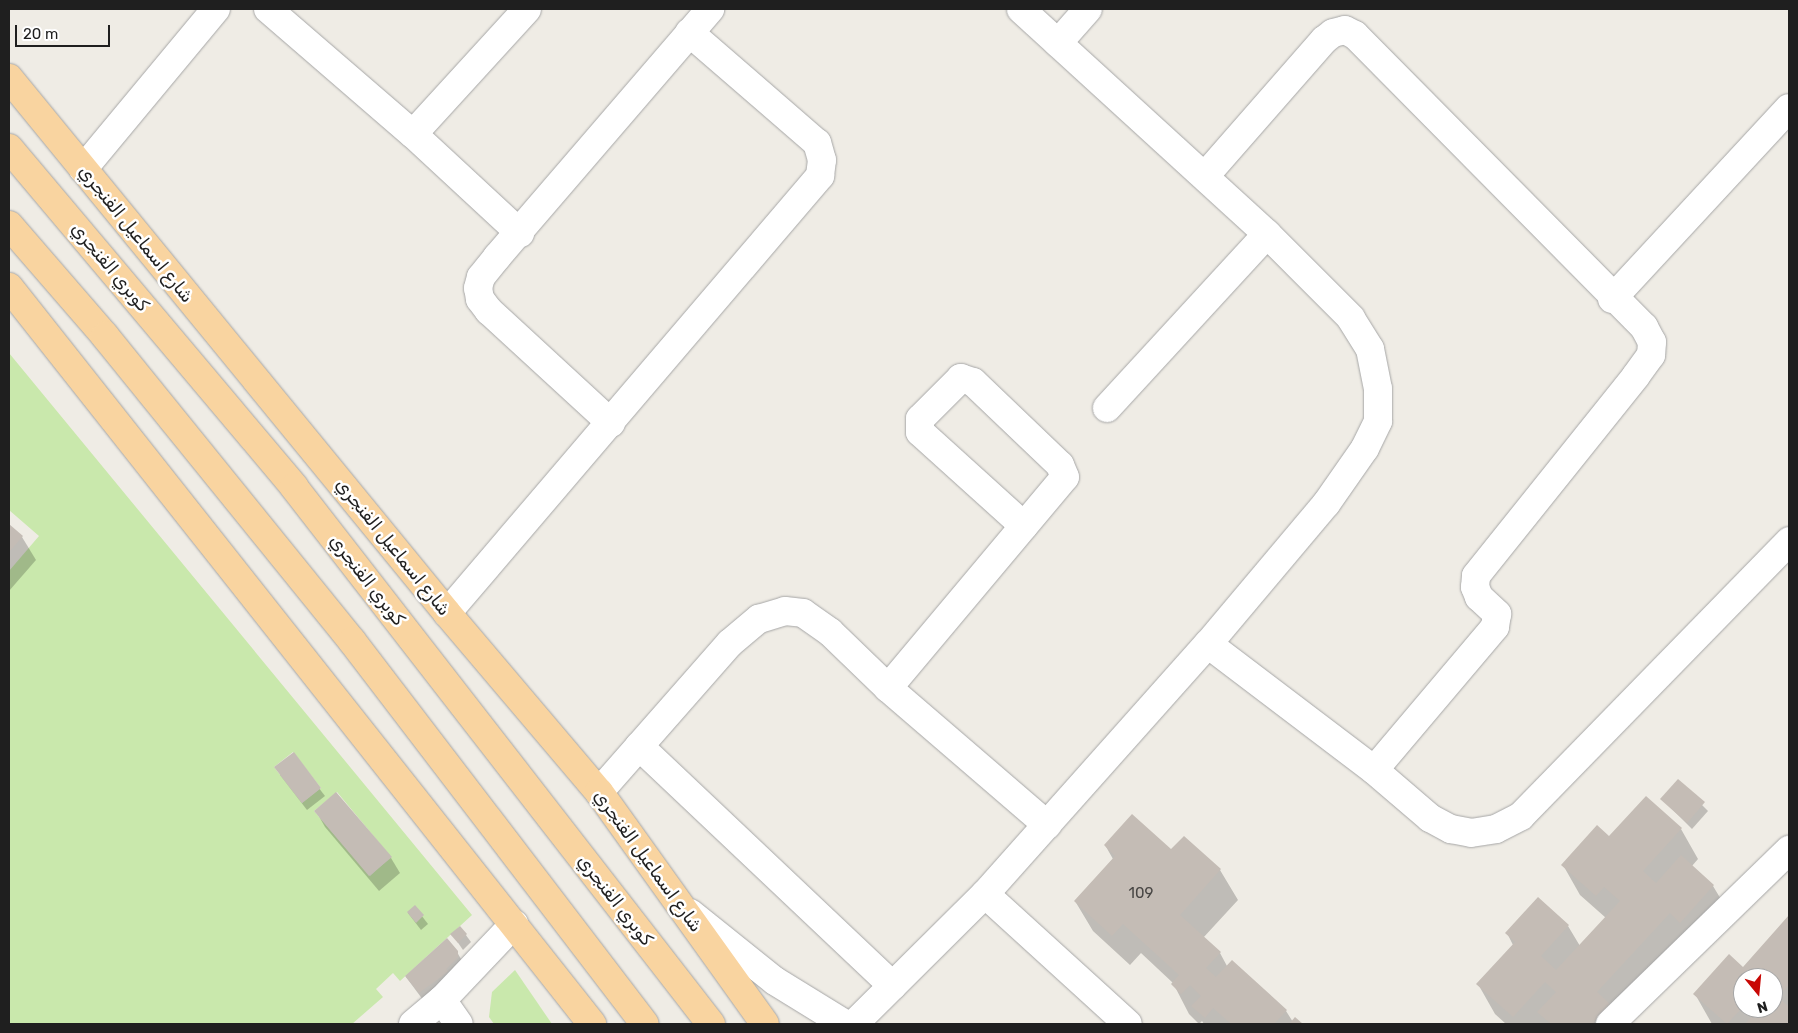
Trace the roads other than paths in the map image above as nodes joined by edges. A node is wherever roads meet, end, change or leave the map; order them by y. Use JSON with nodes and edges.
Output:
{"nodes":[{"id":1,"x":216,"y":9,"type":"edge"},
{"id":2,"x":268,"y":9,"type":"edge"},
{"id":3,"x":527,"y":9,"type":"edge"},
{"id":4,"x":710,"y":9,"type":"edge"},
{"id":5,"x":1021,"y":9,"type":"edge"},
{"id":6,"x":1088,"y":9,"type":"edge"},
{"id":7,"x":689,"y":32,"type":"junction"},
{"id":8,"x":1058,"y":43,"type":"junction"},
{"id":9,"x":9,"y":78,"type":"edge"},
{"id":10,"x":1789,"y":108,"type":"edge"},
{"id":11,"x":413,"y":134,"type":"junction"},
{"id":12,"x":9,"y":148,"type":"edge"},
{"id":13,"x":83,"y":169,"type":"junction"},
{"id":14,"x":1204,"y":176,"type":"junction"},
{"id":15,"x":9,"y":225,"type":"edge"},
{"id":16,"x":520,"y":233,"type":"junction"},
{"id":17,"x":1267,"y":234,"type":"junction"},
{"id":18,"x":9,"y":287,"type":"edge"},
{"id":19,"x":1612,"y":299,"type":"junction"},
{"id":20,"x":1107,"y":408,"type":"dead end"},
{"id":21,"x":611,"y":423,"type":"junction"},
{"id":22,"x":1024,"y":526,"type":"junction"},
{"id":23,"x":1789,"y":540,"type":"edge"},
{"id":24,"x":447,"y":613,"type":"junction"},
{"id":25,"x":1208,"y":644,"type":"junction"},
{"id":26,"x":888,"y":688,"type":"junction"},
{"id":27,"x":639,"y":746,"type":"junction"},
{"id":28,"x":1374,"y":770,"type":"junction"},
{"id":29,"x":599,"y":792,"type":"junction"},
{"id":30,"x":1047,"y":825,"type":"junction"},
{"id":31,"x":1789,"y":850,"type":"edge"},
{"id":32,"x":985,"y":894,"type":"junction"},
{"id":33,"x":680,"y":905,"type":"junction"},
{"id":34,"x":514,"y":924,"type":"junction"},
{"id":35,"x":893,"y":986,"type":"junction"},
{"id":36,"x":442,"y":1000,"type":"junction"},
{"id":37,"x":1623,"y":1020,"type":"edge"},
{"id":38,"x":414,"y":1024,"type":"edge"},
{"id":39,"x":460,"y":1024,"type":"edge"},
{"id":40,"x":592,"y":1024,"type":"edge"},
{"id":41,"x":645,"y":1024,"type":"edge"},
{"id":42,"x":711,"y":1024,"type":"edge"},
{"id":43,"x":765,"y":1024,"type":"edge"},
{"id":44,"x":844,"y":1024,"type":"edge"},
{"id":45,"x":854,"y":1024,"type":"edge"},
{"id":46,"x":1128,"y":1024,"type":"edge"}],
"edges":[{"from":1,"to":13,"type":"street"},
{"from":2,"to":11,"type":"street"},
{"from":3,"to":11,"type":"street"},
{"from":4,"to":7,"type":"street"},
{"from":5,"to":8,"type":"street"},
{"from":6,"to":8,"type":"street"},
{"from":7,"to":16,"type":"street"},
{"from":7,"to":21,"type":"street"},
{"from":8,"to":14,"type":"street"},
{"from":9,"to":13,"type":"main road","name":"شارع اسماعيل الفنجري"},
{"from":10,"to":19,"type":"street"},
{"from":11,"to":16,"type":"street"},
{"from":12,"to":42,"type":"main road","name":"كوبري الفنجري"},
{"from":13,"to":24,"type":"main road","name":"شارع اسماعيل الفنجري"},
{"from":14,"to":17,"type":"street"},
{"from":14,"to":19,"type":"street"},
{"from":15,"to":41,"type":"main road"},
{"from":16,"to":21,"type":"street"},
{"from":17,"to":20,"type":"street"},
{"from":17,"to":25,"type":"street"},
{"from":18,"to":34,"type":"main road"},
{"from":19,"to":28,"type":"street"},
{"from":21,"to":24,"type":"street"},
{"from":22,"to":22,"type":"street"},
{"from":22,"to":26,"type":"street"},
{"from":23,"to":28,"type":"street"},
{"from":24,"to":29,"type":"main road","name":"شارع اسماعيل الفنجري"},
{"from":25,"to":28,"type":"street"},
{"from":25,"to":30,"type":"street"},
{"from":26,"to":27,"type":"street"},
{"from":26,"to":30,"type":"street"},
{"from":27,"to":29,"type":"street"},
{"from":27,"to":35,"type":"street"},
{"from":29,"to":33,"type":"main road","name":"شارع اسماعيل الفنجري"},
{"from":30,"to":32,"type":"street"},
{"from":31,"to":37,"type":"street"},
{"from":32,"to":35,"type":"street"},
{"from":32,"to":46,"type":"street"},
{"from":33,"to":43,"type":"main road","name":"شارع اسماعيل الفنجري"},
{"from":33,"to":44,"type":"street"},
{"from":34,"to":36,"type":"street"},
{"from":34,"to":40,"type":"main road"},
{"from":35,"to":45,"type":"street"},
{"from":36,"to":38,"type":"street"},
{"from":36,"to":39,"type":"street"}]}
